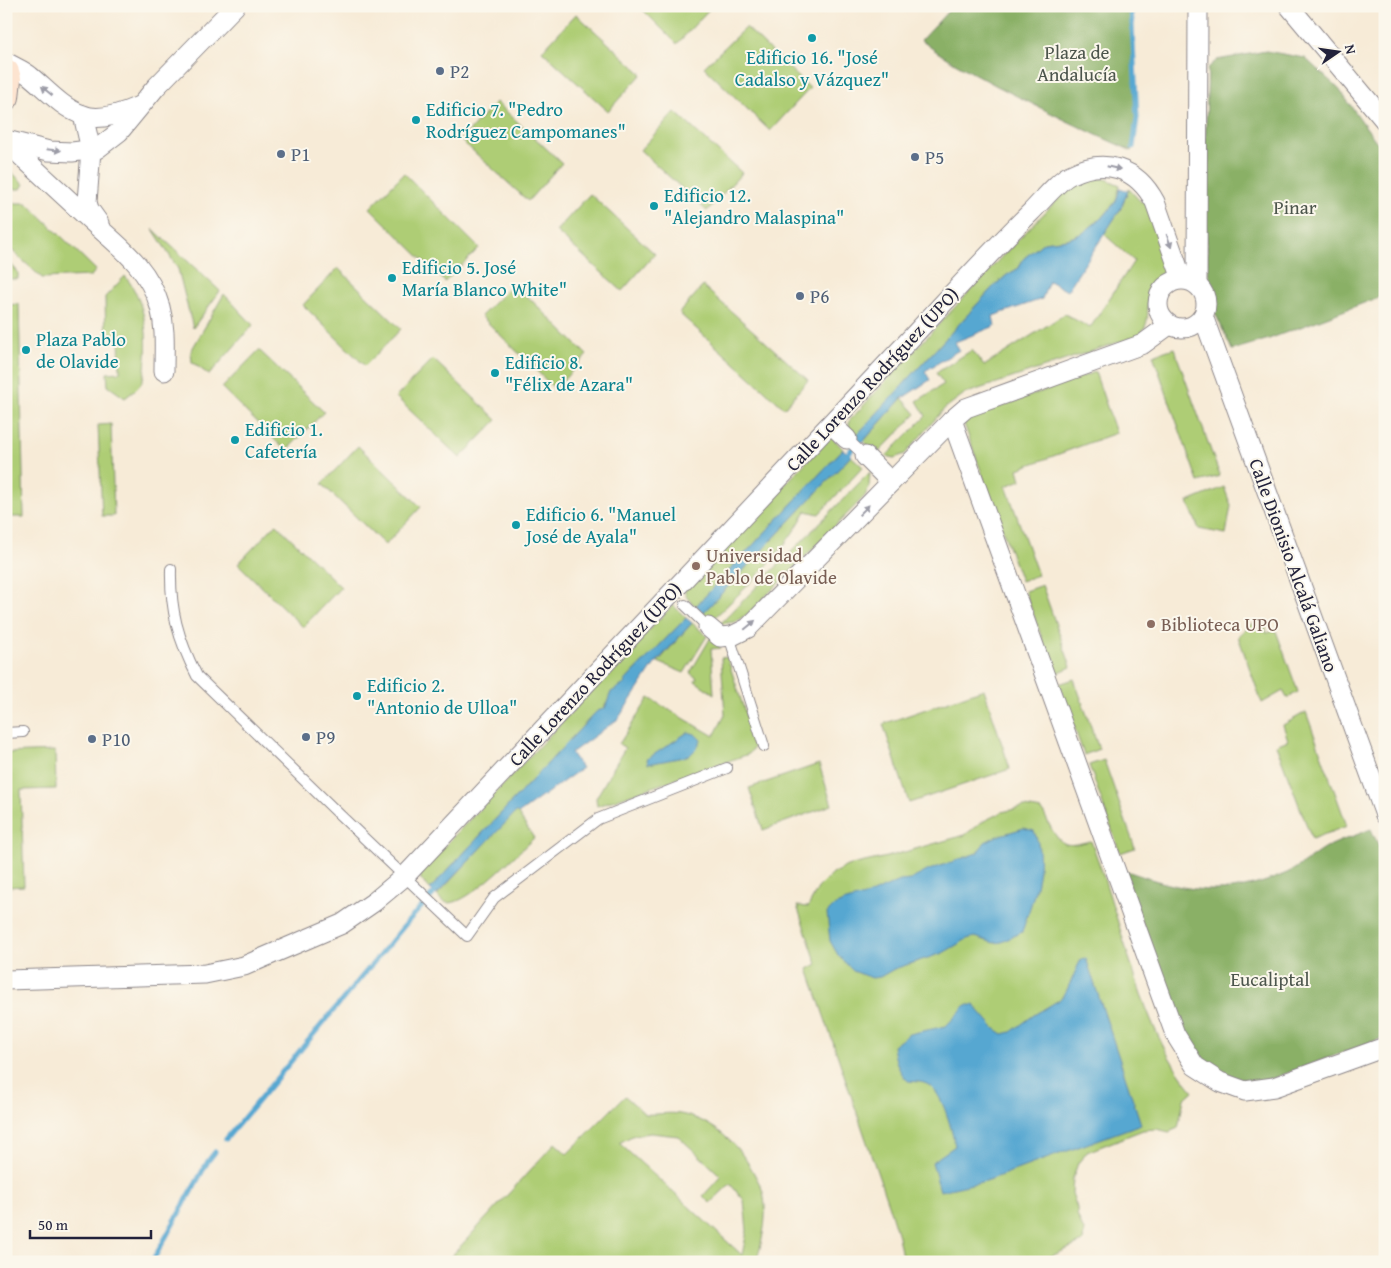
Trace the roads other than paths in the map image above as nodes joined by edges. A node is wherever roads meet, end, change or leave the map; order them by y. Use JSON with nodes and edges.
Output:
{"nodes":[{"id":1,"x":235,"y":6,"type":"edge"},
{"id":2,"x":1289,"y":6,"type":"edge"},
{"id":3,"x":1199,"y":9,"type":"edge"},
{"id":4,"x":6,"y":62,"type":"edge"},
{"id":5,"x":6,"y":72,"type":"edge"},
{"id":6,"x":6,"y":97,"type":"edge"},
{"id":7,"x":139,"y":106,"type":"junction"},
{"id":8,"x":83,"y":115,"type":"junction"},
{"id":9,"x":1385,"y":121,"type":"edge"},
{"id":10,"x":6,"y":141,"type":"edge"},
{"id":11,"x":92,"y":150,"type":"junction"},
{"id":12,"x":109,"y":236,"type":"junction"},
{"id":13,"x":1189,"y":282,"type":"junction"},
{"id":14,"x":1203,"y":316,"type":"junction"},
{"id":15,"x":1169,"y":325,"type":"junction"},
{"id":16,"x":164,"y":371,"type":"dead end"},
{"id":17,"x":952,"y":420,"type":"junction"},
{"id":18,"x":831,"y":424,"type":"junction"},
{"id":19,"x":847,"y":439,"type":"joint"},
{"id":20,"x":865,"y":456,"type":"joint"},
{"id":21,"x":891,"y":482,"type":"junction"},
{"id":22,"x":171,"y":569,"type":"dead end"},
{"id":23,"x":678,"y":599,"type":"junction"},
{"id":24,"x":708,"y":627,"type":"joint"},
{"id":25,"x":729,"y":636,"type":"junction"},
{"id":26,"x":6,"y":732,"type":"edge"},
{"id":27,"x":23,"y":732,"type":"dead end"},
{"id":28,"x":764,"y":746,"type":"dead end"},
{"id":29,"x":727,"y":768,"type":"dead end"},
{"id":30,"x":1385,"y":815,"type":"edge"},
{"id":31,"x":405,"y":876,"type":"junction"},
{"id":32,"x":6,"y":980,"type":"edge"},
{"id":33,"x":1385,"y":1047,"type":"edge"}],
"edges":[{"from":1,"to":7,"type":"street"},
{"from":2,"to":9,"type":"street"},
{"from":3,"to":13,"type":"street"},
{"from":8,"to":4,"type":"street","one_way":true},
{"from":5,"to":6,"type":"street"},
{"from":7,"to":8,"type":"street"},
{"from":7,"to":11,"type":"street"},
{"from":8,"to":11,"type":"street"},
{"from":10,"to":11,"type":"street","one_way":true},
{"from":10,"to":12,"type":"street"},
{"from":11,"to":12,"type":"street"},
{"from":12,"to":16,"type":"street"},
{"from":13,"to":14,"type":"street"},
{"from":13,"to":15,"type":"street"},
{"from":18,"to":13,"type":"street","name":"Calle Lorenzo Rodríguez (UPO)","one_way":true},
{"from":14,"to":15,"type":"street"},
{"from":14,"to":30,"type":"street","name":"Calle Dionisio Alcalá Galiano"},
{"from":15,"to":17,"type":"street"},
{"from":17,"to":21,"type":"street"},
{"from":17,"to":33,"type":"street"},
{"from":18,"to":19,"type":"street"},
{"from":18,"to":23,"type":"street","name":"Calle Lorenzo Rodríguez (UPO)"},
{"from":19,"to":20,"type":"lane"},
{"from":20,"to":21,"type":"street"},
{"from":25,"to":21,"type":"street","one_way":true},
{"from":22,"to":31,"type":"lane"},
{"from":23,"to":24,"type":"lane"},
{"from":23,"to":31,"type":"street","name":"Calle Lorenzo Rodríguez (UPO)"},
{"from":24,"to":25,"type":"street"},
{"from":25,"to":28,"type":"lane"},
{"from":26,"to":27,"type":"lane"},
{"from":29,"to":31,"type":"lane"},
{"from":31,"to":32,"type":"street","name":"Calle Lorenzo Rodríguez (UPO)"}]}
